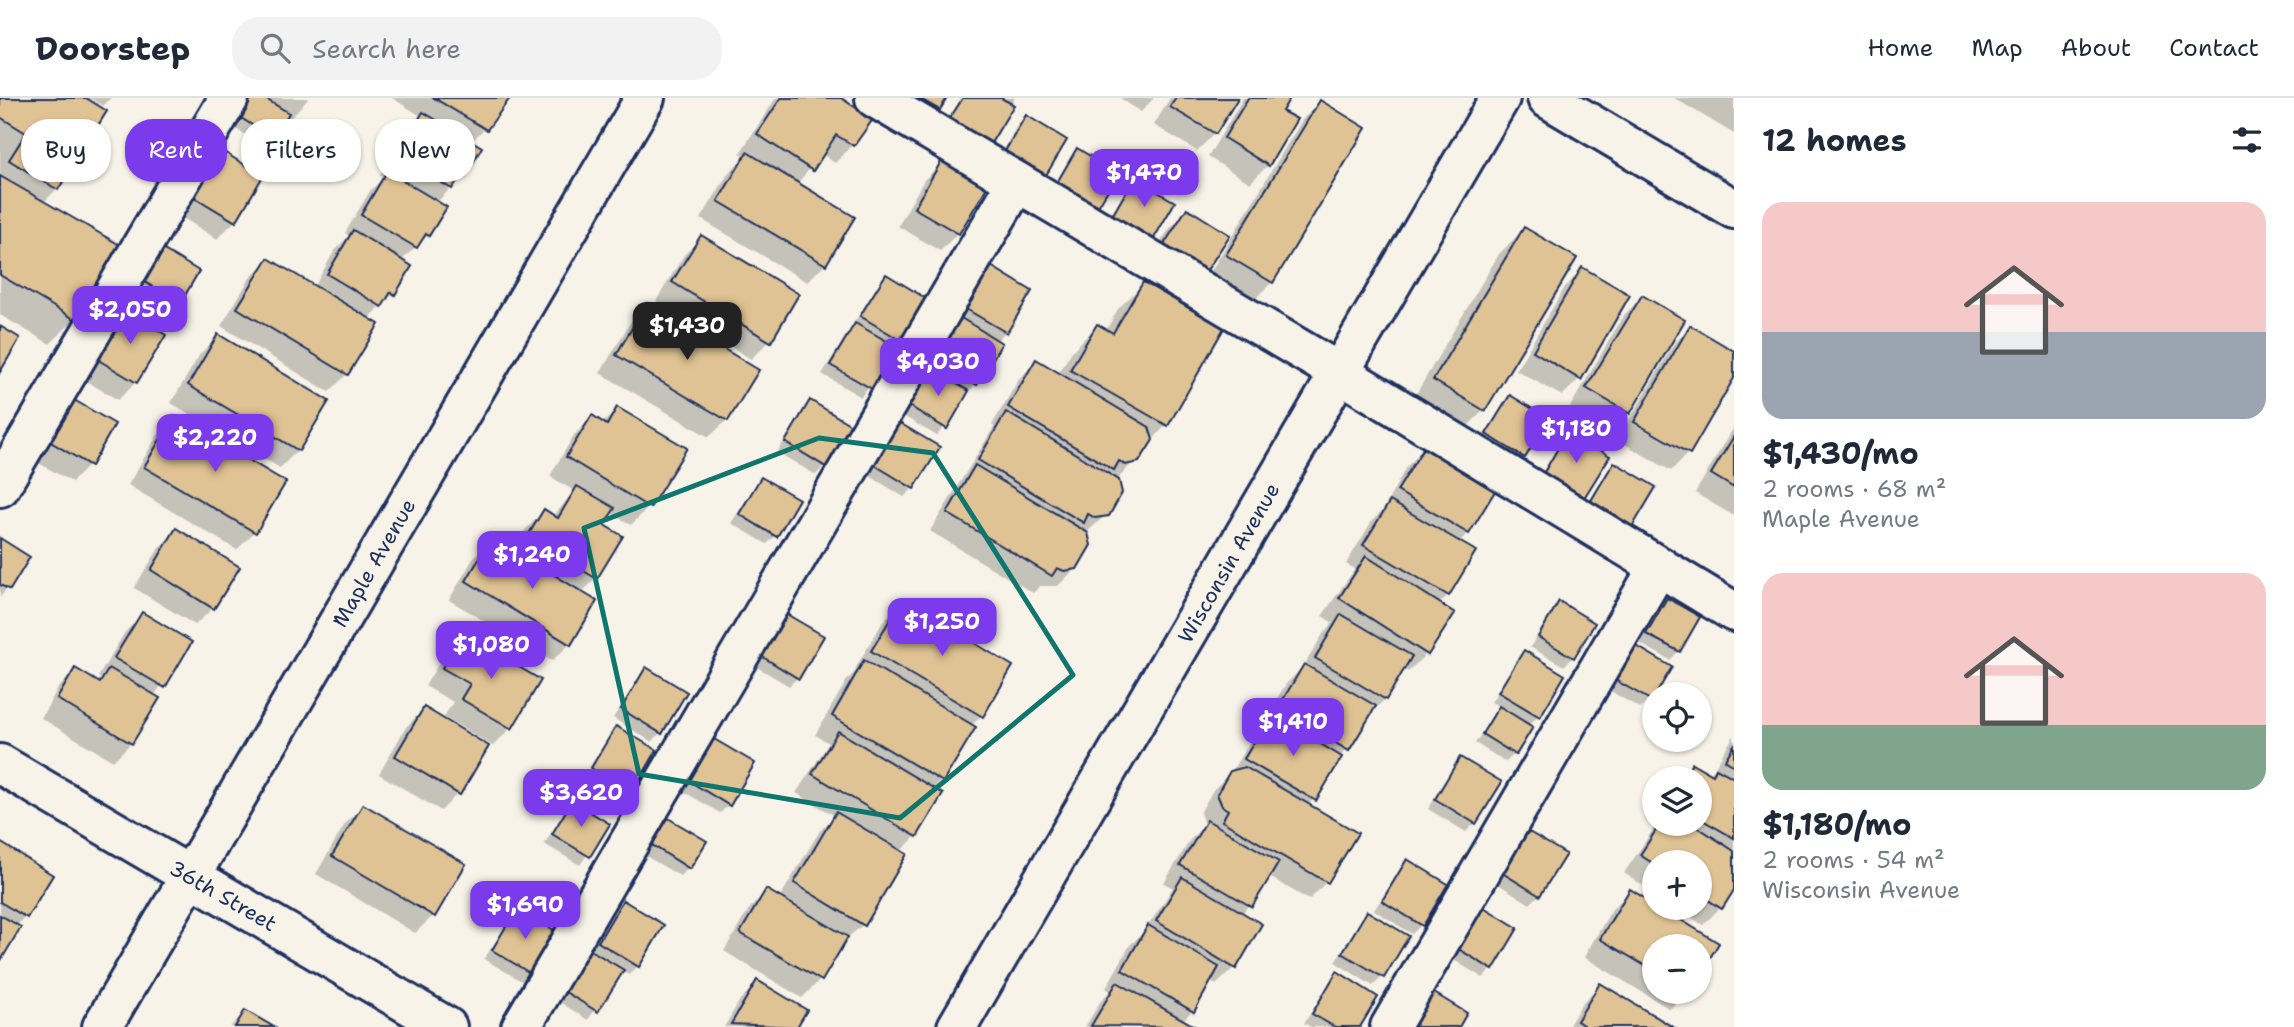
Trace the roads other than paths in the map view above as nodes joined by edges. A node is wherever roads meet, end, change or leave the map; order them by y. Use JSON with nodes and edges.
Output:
{"nodes":[{"id":1,"x":229,"y":98,"type":"edge"},
{"id":2,"x":645,"y":98,"type":"edge"},
{"id":3,"x":874,"y":98,"type":"edge"},
{"id":4,"x":1500,"y":98,"type":"edge"},
{"id":5,"x":1547,"y":98,"type":"edge"},
{"id":6,"x":1017,"y":182,"type":"junction"},
{"id":7,"x":1734,"y":209,"type":"edge"},
{"id":8,"x":1339,"y":373,"type":"junction"},
{"id":9,"x":0,"y":487,"type":"edge"},
{"id":10,"x":1659,"y":566,"type":"junction"},
{"id":11,"x":1734,"y":612,"type":"edge"},
{"id":12,"x":0,"y":764,"type":"edge"},
{"id":13,"x":191,"y":876,"type":"junction"},
{"id":14,"x":102,"y":1027,"type":"edge"},
{"id":15,"x":447,"y":1027,"type":"edge"},
{"id":16,"x":521,"y":1027,"type":"edge"},
{"id":17,"x":957,"y":1027,"type":"edge"},
{"id":18,"x":1390,"y":1027,"type":"edge"}],
"edges":[{"from":1,"to":9,"type":"street"},
{"from":2,"to":13,"type":"street","name":"Maple Avenue"},
{"from":3,"to":6,"type":"street"},
{"from":4,"to":8,"type":"street","name":"Wisconsin Avenue"},
{"from":5,"to":7,"type":"street"},
{"from":6,"to":8,"type":"street"},
{"from":6,"to":16,"type":"street"},
{"from":8,"to":10,"type":"street"},
{"from":8,"to":17,"type":"street","name":"Wisconsin Avenue"},
{"from":10,"to":11,"type":"street"},
{"from":10,"to":18,"type":"street"},
{"from":12,"to":13,"type":"street","name":"36th Street"},
{"from":13,"to":14,"type":"street","name":"Maple Avenue"},
{"from":13,"to":15,"type":"street","name":"36th Street"}]}
